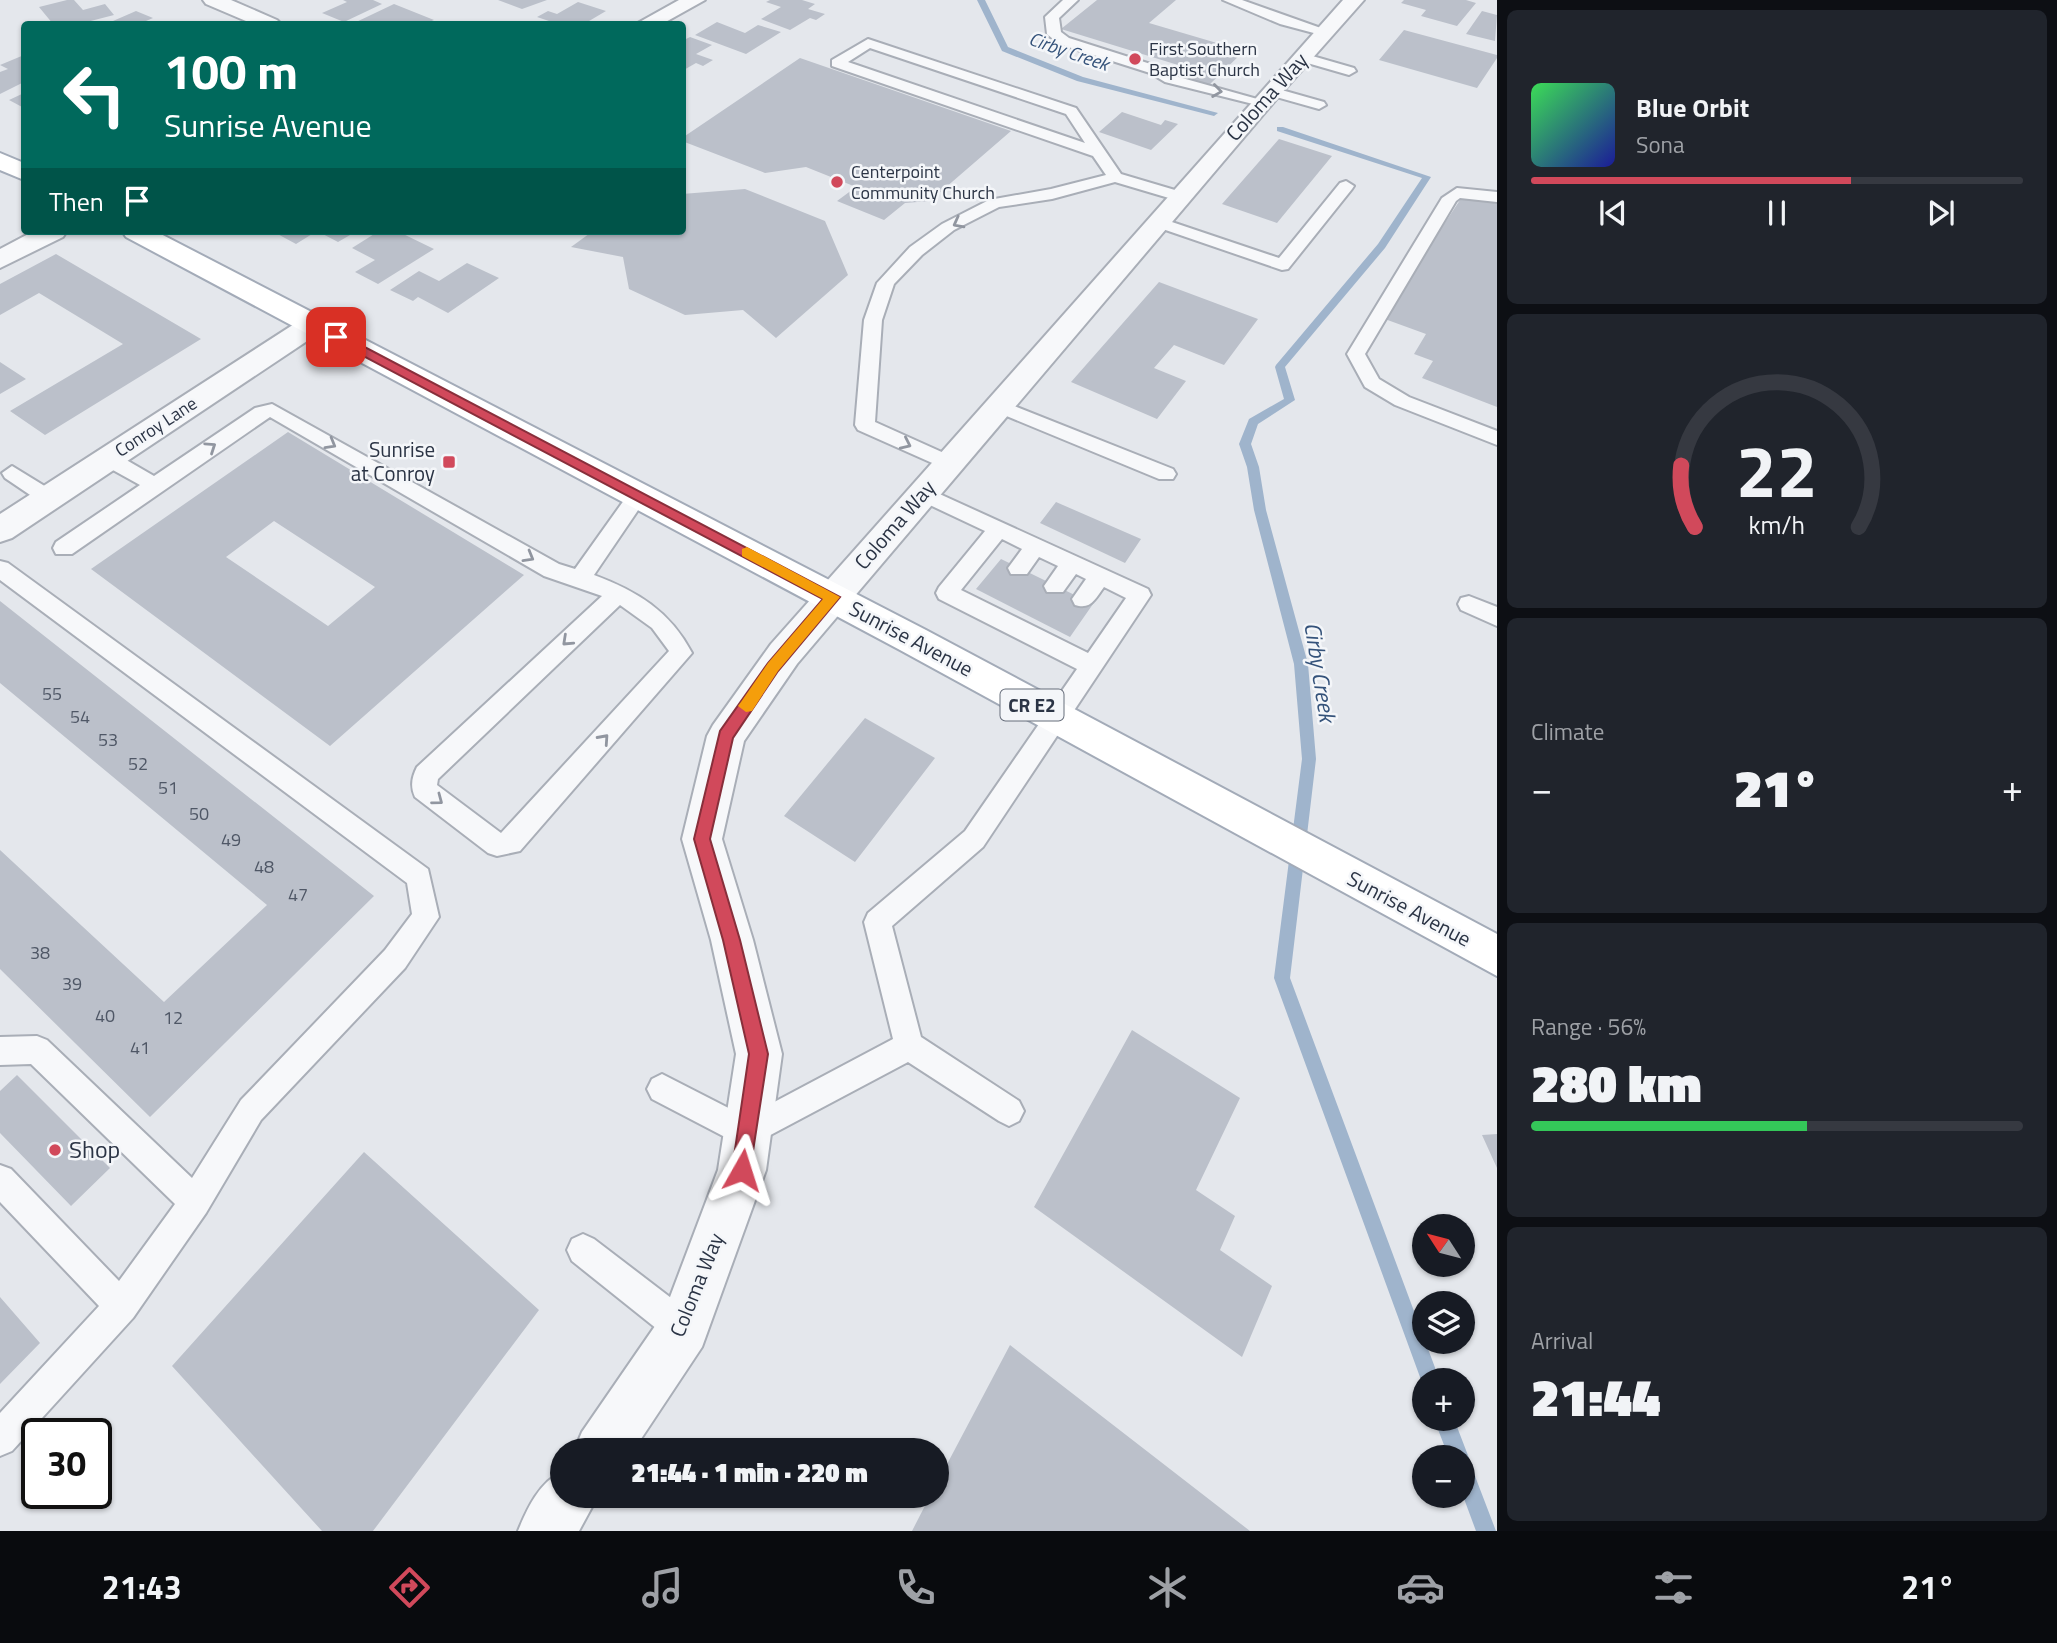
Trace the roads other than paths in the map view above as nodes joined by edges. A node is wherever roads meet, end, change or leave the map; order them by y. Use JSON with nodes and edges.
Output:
{"nodes":[{"id":1,"x":213,"y":0,"type":"edge"},
{"id":2,"x":1071,"y":0,"type":"edge"},
{"id":3,"x":1230,"y":0,"type":"edge"},
{"id":4,"x":1354,"y":0,"type":"edge"},
{"id":5,"x":678,"y":3,"type":"edge"},
{"id":6,"x":264,"y":21,"type":"edge"},
{"id":7,"x":651,"y":21,"type":"edge"},
{"id":8,"x":1325,"y":32,"type":"junction"},
{"id":9,"x":1302,"y":57,"type":"junction"},
{"id":10,"x":1349,"y":71,"type":"dead end"},
{"id":11,"x":1266,"y":96,"type":"junction"},
{"id":12,"x":1319,"y":105,"type":"dead end"},
{"id":13,"x":1099,"y":153,"type":"junction"},
{"id":14,"x":0,"y":160,"type":"edge"},
{"id":15,"x":21,"y":171,"type":"edge"},
{"id":16,"x":1115,"y":177,"type":"junction"},
{"id":17,"x":1346,"y":186,"type":"dead end"},
{"id":18,"x":1179,"y":196,"type":"junction"},
{"id":19,"x":1497,"y":197,"type":"edge"},
{"id":20,"x":1157,"y":222,"type":"junction"},
{"id":21,"x":46,"y":235,"type":"edge"},
{"id":22,"x":143,"y":235,"type":"edge"},
{"id":23,"x":1,"y":258,"type":"edge"},
{"id":24,"x":312,"y":325,"type":"junction"},
{"id":25,"x":999,"y":405,"type":"junction"},
{"id":26,"x":1497,"y":438,"type":"edge"},
{"id":27,"x":109,"y":458,"type":"junction"},
{"id":28,"x":948,"y":463,"type":"junction"},
{"id":29,"x":12,"y":473,"type":"dead end"},
{"id":30,"x":1166,"y":474,"type":"dead end"},
{"id":31,"x":155,"y":485,"type":"junction"},
{"id":32,"x":922,"y":494,"type":"junction"},
{"id":33,"x":639,"y":495,"type":"junction"},
{"id":34,"x":49,"y":498,"type":"junction"},
{"id":35,"x":998,"y":529,"type":"junction"},
{"id":36,"x":0,"y":530,"type":"edge"},
{"id":37,"x":1035,"y":546,"type":"junction"},
{"id":38,"x":64,"y":548,"type":"dead end"},
{"id":39,"x":1072,"y":563,"type":"junction"},
{"id":40,"x":1019,"y":568,"type":"dead end"},
{"id":41,"x":0,"y":569,"type":"edge"},
{"id":42,"x":1100,"y":576,"type":"junction"},
{"id":43,"x":580,"y":578,"type":"junction"},
{"id":44,"x":1055,"y":586,"type":"dead end"},
{"id":45,"x":617,"y":595,"type":"junction"},
{"id":46,"x":833,"y":597,"type":"junction"},
{"id":47,"x":1083,"y":599,"type":"dead end"},
{"id":48,"x":1469,"y":604,"type":"dead end"},
{"id":49,"x":1497,"y":617,"type":"edge"},
{"id":50,"x":1092,"y":666,"type":"junction"},
{"id":51,"x":1058,"y":719,"type":"junction"},
{"id":52,"x":1497,"y":956,"type":"edge"},
{"id":53,"x":909,"y":1046,"type":"junction"},
{"id":54,"x":0,"y":1051,"type":"edge"},
{"id":55,"x":662,"y":1089,"type":"dead end"},
{"id":56,"x":1009,"y":1111,"type":"dead end"},
{"id":57,"x":746,"y":1133,"type":"junction"},
{"id":58,"x":0,"y":1180,"type":"edge"},
{"id":59,"x":195,"y":1202,"type":"junction"},
{"id":60,"x":583,"y":1250,"type":"dead end"},
{"id":61,"x":121,"y":1306,"type":"junction"},
{"id":62,"x":684,"y":1329,"type":"junction"},
{"id":63,"x":610,"y":1438,"type":"edge"},
{"id":64,"x":0,"y":1439,"type":"edge"},
{"id":65,"x":562,"y":1508,"type":"edge"},
{"id":66,"x":546,"y":1531,"type":"edge"}],
"edges":[{"from":1,"to":6,"type":"street"},
{"from":2,"to":11,"type":"lane","one_way":true},
{"from":3,"to":8,"type":"lane"},
{"from":4,"to":8,"type":"street","name":"Coloma Way"},
{"from":5,"to":7,"type":"street"},
{"from":8,"to":9,"type":"street","name":"Coloma Way"},
{"from":9,"to":10,"type":"lane"},
{"from":9,"to":11,"type":"street","name":"Coloma Way"},
{"from":11,"to":12,"type":"lane"},
{"from":11,"to":18,"type":"street","name":"Coloma Way"},
{"from":13,"to":13,"type":"lane"},
{"from":13,"to":16,"type":"lane"},
{"from":14,"to":15,"type":"main road"},
{"from":16,"to":18,"type":"lane"},
{"from":16,"to":28,"type":"lane","one_way":true},
{"from":17,"to":20,"type":"lane"},
{"from":18,"to":20,"type":"street","name":"Coloma Way"},
{"from":19,"to":26,"type":"lane"},
{"from":20,"to":25,"type":"street","name":"Coloma Way"},
{"from":21,"to":23,"type":"street"},
{"from":22,"to":24,"type":"main road","name":"Sunrise Avenue","number":"CR E2"},
{"from":24,"to":27,"type":"street","name":"Conroy Lane"},
{"from":24,"to":33,"type":"main road","name":"Sunrise Avenue","number":"CR E2"},
{"from":25,"to":28,"type":"street","name":"Coloma Way"},
{"from":25,"to":30,"type":"lane"},
{"from":27,"to":31,"type":"lane"},
{"from":27,"to":34,"type":"street","name":"Conroy Lane"},
{"from":28,"to":32,"type":"street","name":"Coloma Way"},
{"from":29,"to":34,"type":"lane"},
{"from":31,"to":38,"type":"lane"},
{"from":31,"to":43,"type":"lane","one_way":true},
{"from":32,"to":35,"type":"lane"},
{"from":32,"to":46,"type":"street","name":"Coloma Way"},
{"from":33,"to":43,"type":"lane"},
{"from":33,"to":46,"type":"main road","name":"Sunrise Avenue","number":"CR E2"},
{"from":34,"to":36,"type":"street","name":"Conroy Lane"},
{"from":35,"to":37,"type":"lane"},
{"from":35,"to":50,"type":"lane"},
{"from":37,"to":39,"type":"lane"},
{"from":37,"to":40,"type":"lane"},
{"from":39,"to":42,"type":"lane"},
{"from":39,"to":44,"type":"lane"},
{"from":41,"to":59,"type":"lane"},
{"from":42,"to":47,"type":"lane"},
{"from":42,"to":50,"type":"lane"},
{"from":43,"to":45,"type":"lane"},
{"from":45,"to":45,"type":"lane","one_way":true},
{"from":46,"to":51,"type":"main road","name":"Sunrise Avenue","number":"CR E2"},
{"from":46,"to":57,"type":"street","name":"Coloma Way"},
{"from":48,"to":49,"type":"lane"},
{"from":50,"to":51,"type":"lane"},
{"from":51,"to":52,"type":"main road","name":"Sunrise Avenue","number":"CR E2"},
{"from":51,"to":53,"type":"lane"},
{"from":53,"to":56,"type":"lane"},
{"from":53,"to":57,"type":"lane"},
{"from":54,"to":59,"type":"lane"},
{"from":55,"to":57,"type":"lane"},
{"from":57,"to":62,"type":"street","name":"Coloma Way"},
{"from":58,"to":61,"type":"lane"},
{"from":59,"to":61,"type":"lane"},
{"from":60,"to":62,"type":"lane"},
{"from":61,"to":64,"type":"lane"},
{"from":62,"to":63,"type":"street","name":"Coloma Way"},
{"from":65,"to":66,"type":"street"}]}
